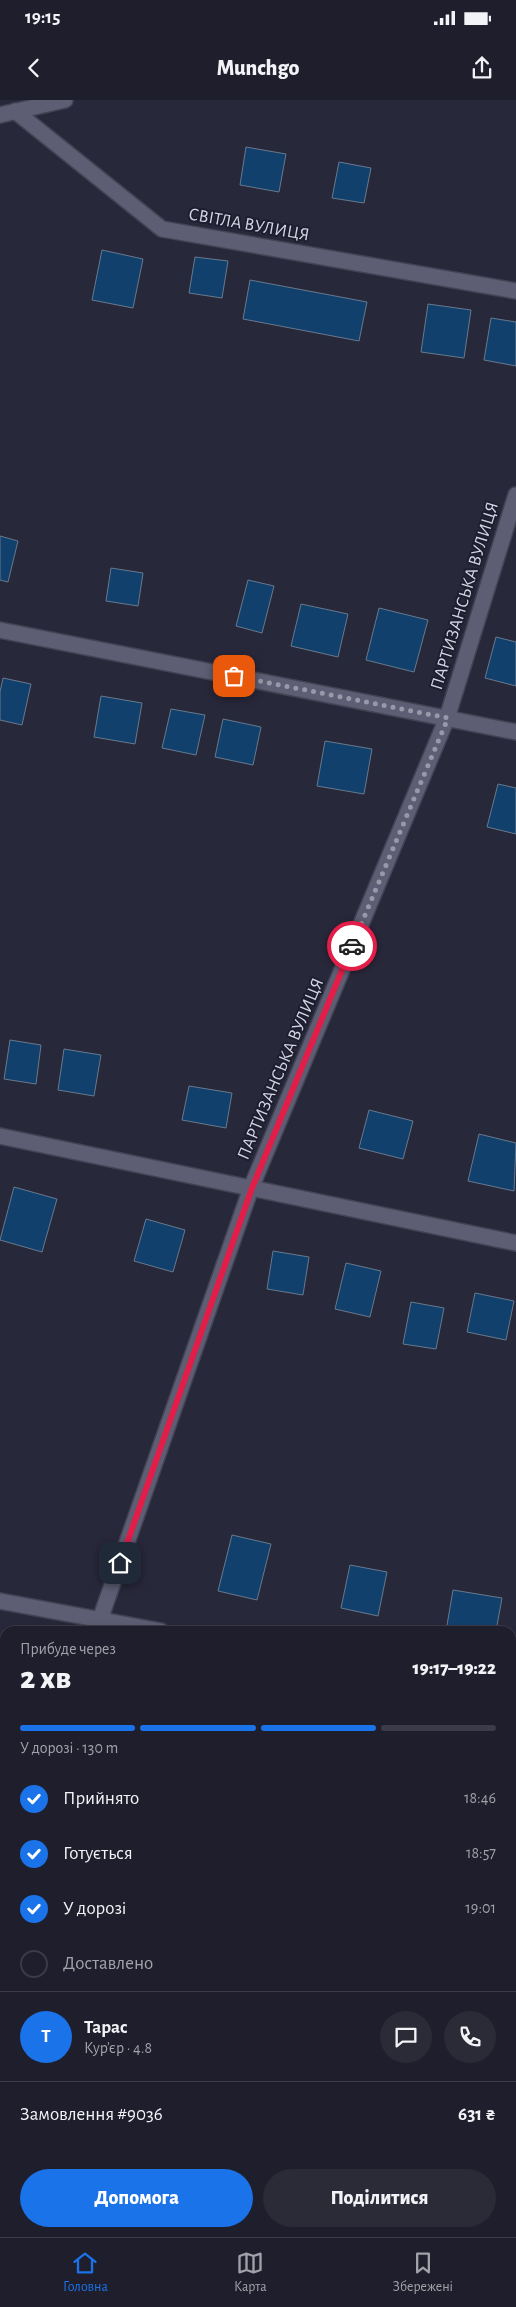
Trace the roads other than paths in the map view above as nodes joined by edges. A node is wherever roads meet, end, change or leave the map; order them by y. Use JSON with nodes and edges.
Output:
{"nodes":[{"id":1,"x":65,"y":100,"type":"edge"},
{"id":2,"x":15,"y":111,"type":"junction"},
{"id":3,"x":0,"y":115,"type":"edge"},
{"id":4,"x":516,"y":291,"type":"edge"},
{"id":5,"x":516,"y":495,"type":"edge"},
{"id":6,"x":0,"y":630,"type":"edge"},
{"id":7,"x":448,"y":718,"type":"junction"},
{"id":8,"x":516,"y":732,"type":"edge"},
{"id":9,"x":0,"y":1136,"type":"edge"},
{"id":10,"x":252,"y":1188,"type":"junction"},
{"id":11,"x":516,"y":1243,"type":"edge"},
{"id":12,"x":0,"y":1601,"type":"edge"},
{"id":13,"x":98,"y":1625,"type":"edge"}],
"edges":[{"from":1,"to":2,"type":"street"},
{"from":2,"to":3,"type":"street"},
{"from":2,"to":4,"type":"street","name":"СВІТЛА ВУЛИЦЯ"},
{"from":5,"to":7,"type":"street","name":"ПАРТИЗАНСЬКА ВУЛИЦЯ"},
{"from":6,"to":7,"type":"street"},
{"from":7,"to":8,"type":"street"},
{"from":7,"to":10,"type":"street","name":"ПАРТИЗАНСЬКА ВУЛИЦЯ"},
{"from":9,"to":10,"type":"street"},
{"from":10,"to":11,"type":"street"},
{"from":10,"to":13,"type":"street","name":"ПАРТИЗАНСЬКА ВУЛИЦЯ"},
{"from":12,"to":13,"type":"street"}]}
